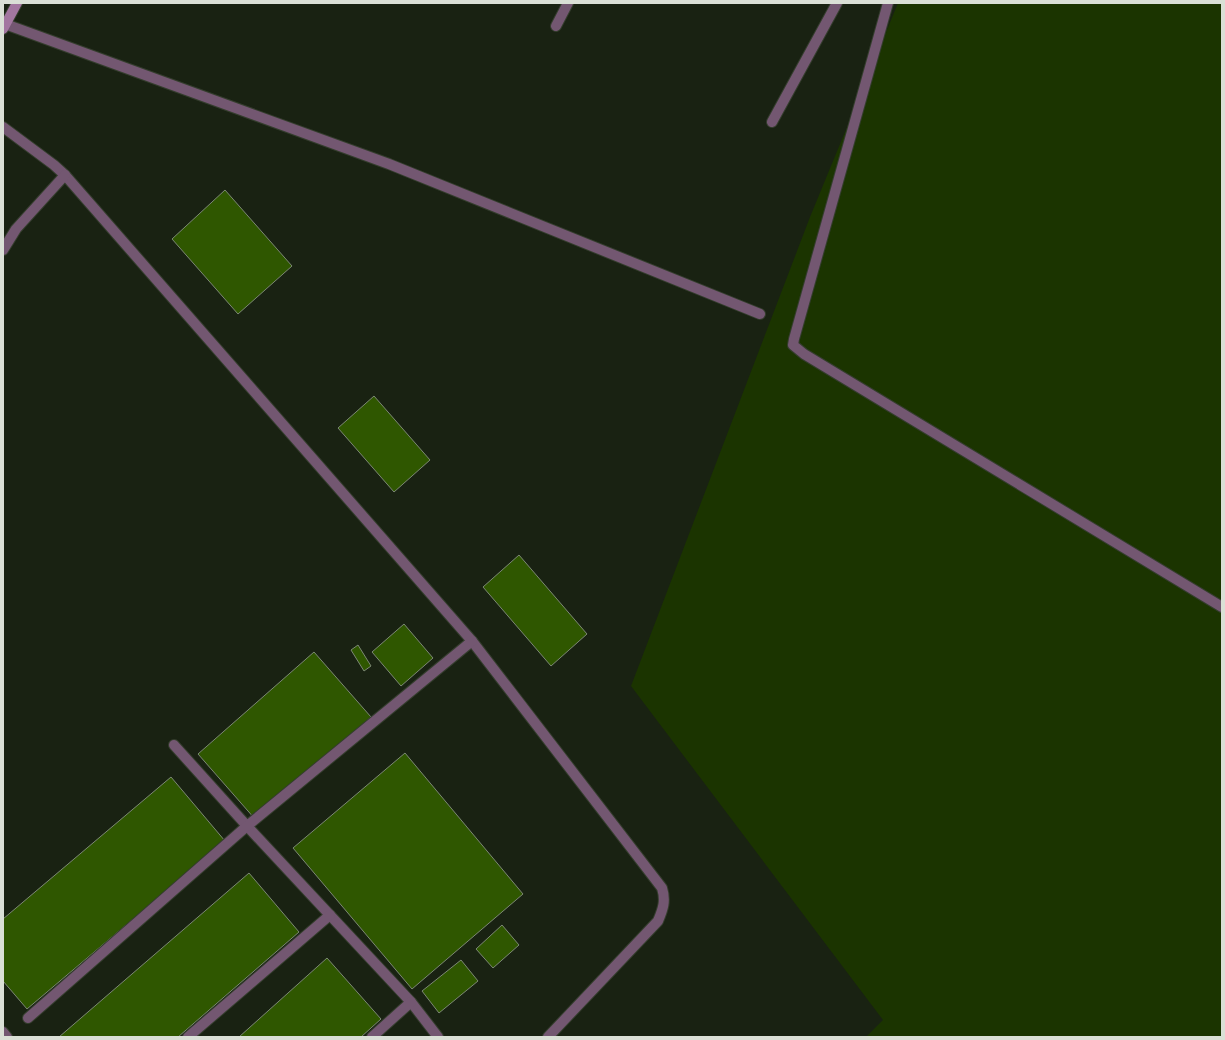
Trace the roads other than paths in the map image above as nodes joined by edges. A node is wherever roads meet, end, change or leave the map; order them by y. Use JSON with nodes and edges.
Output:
{"nodes":[{"id":1,"x":17,"y":3,"type":"edge"},
{"id":2,"x":568,"y":3,"type":"edge"},
{"id":3,"x":837,"y":3,"type":"edge"},
{"id":4,"x":888,"y":3,"type":"edge"},
{"id":5,"x":4,"y":26,"type":"edge"},
{"id":6,"x":556,"y":26,"type":"dead end"},
{"id":7,"x":772,"y":122,"type":"dead end"},
{"id":8,"x":3,"y":127,"type":"edge"},
{"id":9,"x":65,"y":175,"type":"junction"},
{"id":10,"x":3,"y":250,"type":"edge"},
{"id":11,"x":760,"y":314,"type":"dead end"},
{"id":12,"x":1222,"y":606,"type":"edge"},
{"id":13,"x":472,"y":641,"type":"junction"},
{"id":14,"x":174,"y":745,"type":"dead end"},
{"id":15,"x":247,"y":826,"type":"junction"},
{"id":16,"x":330,"y":915,"type":"junction"},
{"id":17,"x":411,"y":1002,"type":"junction"},
{"id":18,"x":28,"y":1018,"type":"dead end"},
{"id":19,"x":3,"y":1032,"type":"edge"},
{"id":20,"x":7,"y":1037,"type":"edge"},
{"id":21,"x":188,"y":1037,"type":"edge"},
{"id":22,"x":372,"y":1037,"type":"edge"},
{"id":23,"x":438,"y":1037,"type":"edge"},
{"id":24,"x":548,"y":1037,"type":"edge"}],
"edges":[{"from":1,"to":5,"type":"main road"},
{"from":2,"to":6,"type":"street"},
{"from":3,"to":7,"type":"street"},
{"from":4,"to":12,"type":"street"},
{"from":5,"to":11,"type":"street"},
{"from":8,"to":9,"type":"street"},
{"from":9,"to":10,"type":"street"},
{"from":9,"to":13,"type":"street"},
{"from":13,"to":15,"type":"street"},
{"from":13,"to":24,"type":"street"},
{"from":14,"to":15,"type":"street"},
{"from":15,"to":16,"type":"street"},
{"from":15,"to":18,"type":"street"},
{"from":16,"to":17,"type":"street"},
{"from":16,"to":21,"type":"street"},
{"from":17,"to":22,"type":"street"},
{"from":17,"to":23,"type":"street"},
{"from":19,"to":20,"type":"street"}]}
